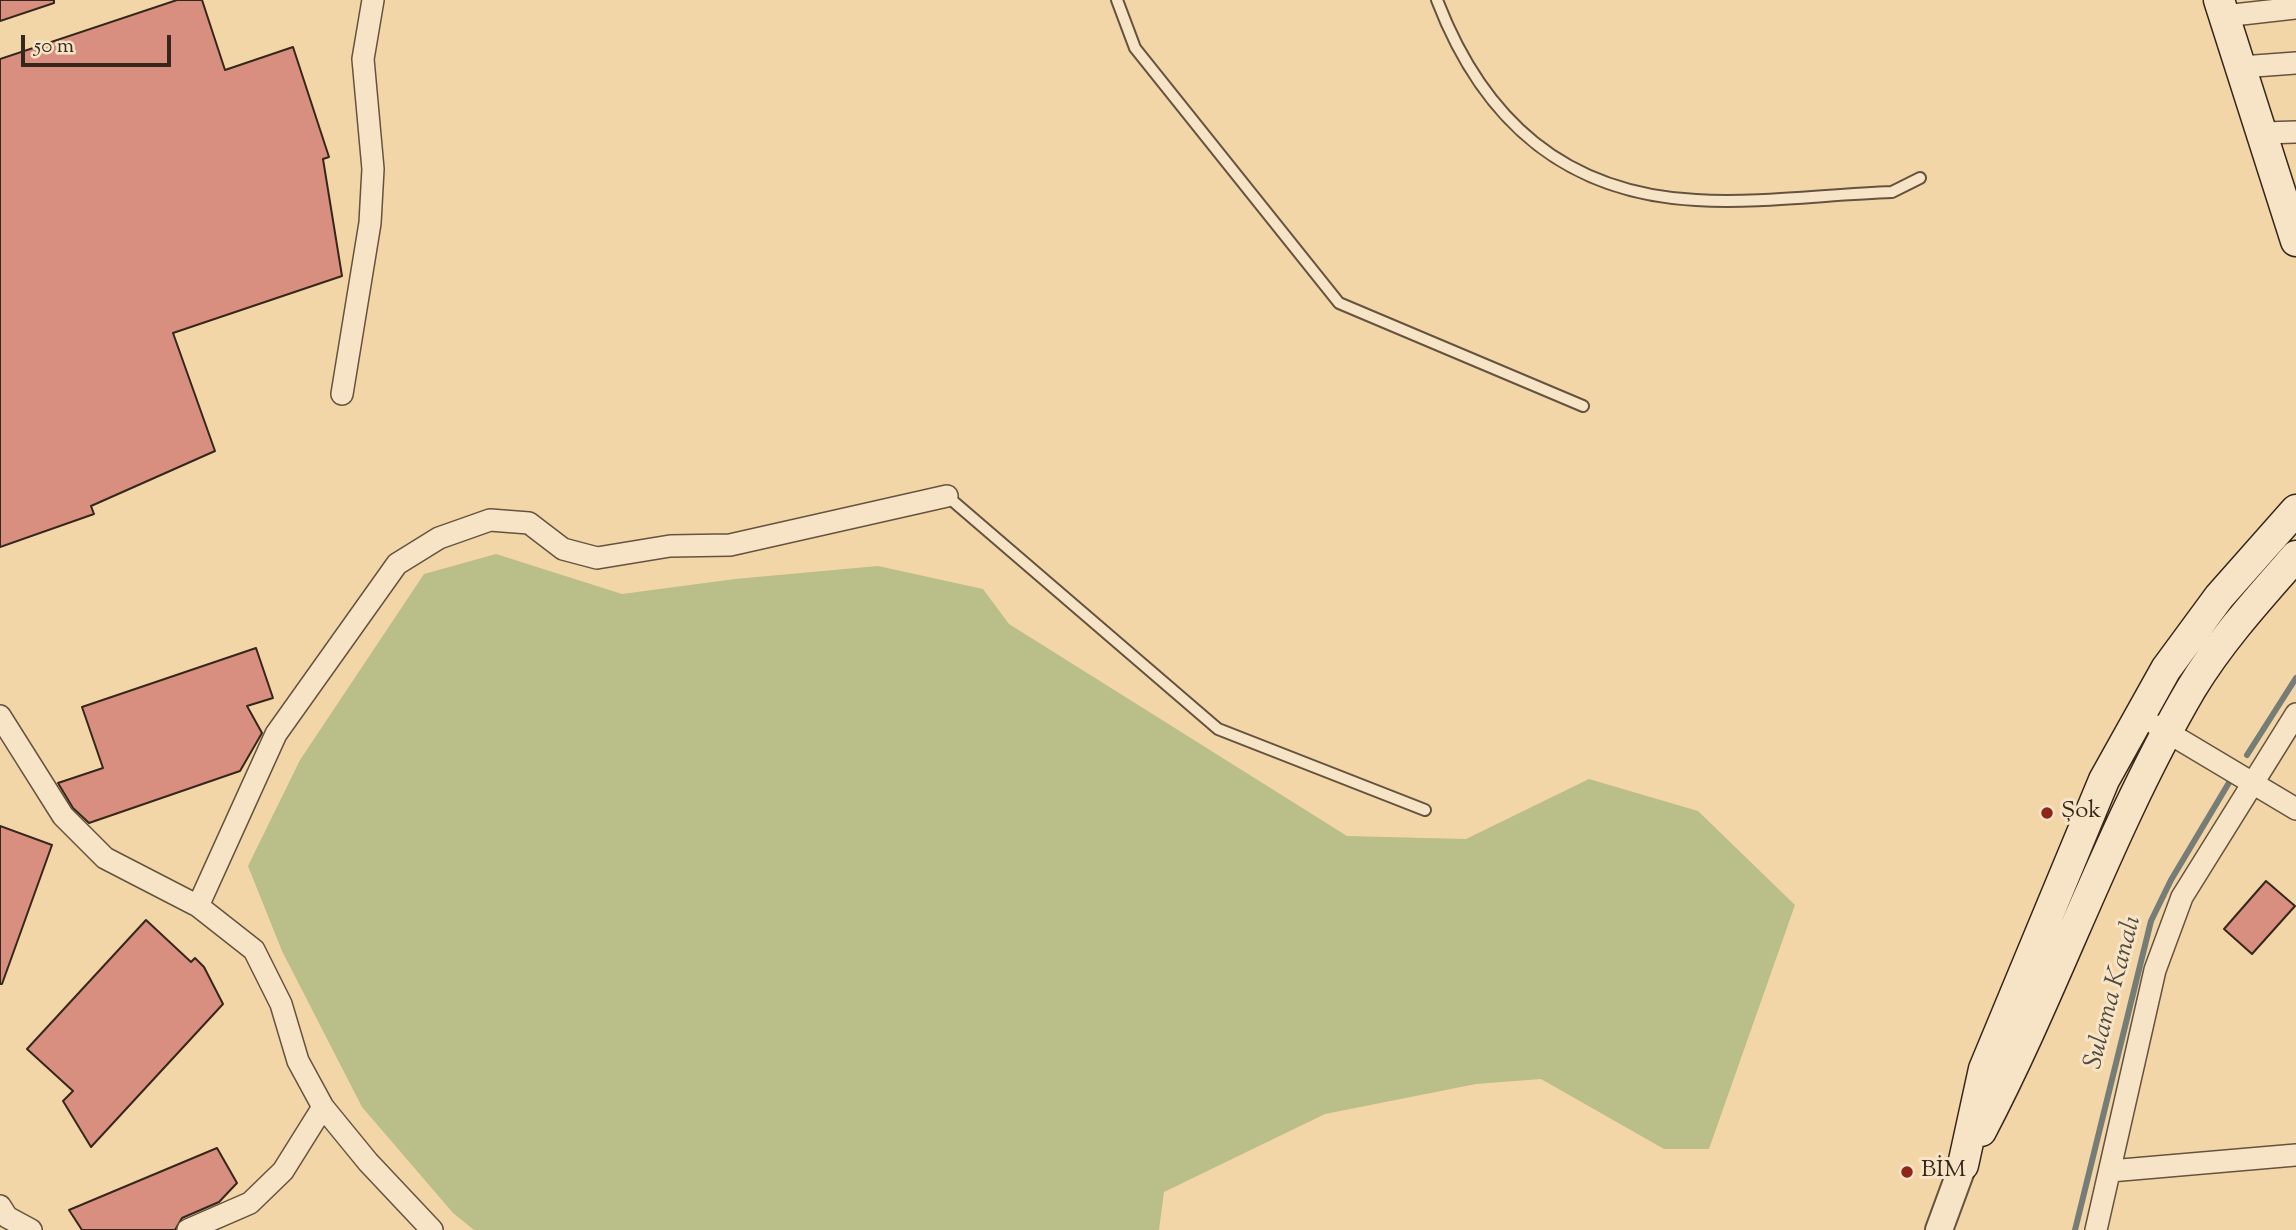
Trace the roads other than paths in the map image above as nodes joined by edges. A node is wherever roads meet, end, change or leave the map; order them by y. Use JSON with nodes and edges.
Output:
{"nodes":[{"id":1,"x":373,"y":0,"type":"edge"},
{"id":2,"x":1117,"y":0,"type":"edge"},
{"id":3,"x":1437,"y":0,"type":"edge"},
{"id":4,"x":2222,"y":8,"type":"edge"},
{"id":5,"x":2296,"y":8,"type":"edge"},
{"id":6,"x":2296,"y":63,"type":"edge"},
{"id":7,"x":2241,"y":67,"type":"junction"},
{"id":8,"x":2296,"y":132,"type":"edge"},
{"id":9,"x":2263,"y":133,"type":"junction"},
{"id":10,"x":1920,"y":178,"type":"dead end"},
{"id":11,"x":2289,"y":195,"type":"edge"},
{"id":12,"x":2296,"y":241,"type":"edge"},
{"id":13,"x":342,"y":394,"type":"dead end"},
{"id":14,"x":1583,"y":406,"type":"dead end"},
{"id":15,"x":947,"y":496,"type":"joint"},
{"id":16,"x":2296,"y":510,"type":"edge"},
{"id":17,"x":2296,"y":556,"type":"edge"},
{"id":18,"x":2296,"y":714,"type":"edge"},
{"id":19,"x":0,"y":716,"type":"edge"},
{"id":20,"x":2140,"y":717,"type":"junction"},
{"id":21,"x":2168,"y":731,"type":"junction"},
{"id":22,"x":2252,"y":781,"type":"junction"},
{"id":23,"x":2296,"y":809,"type":"edge"},
{"id":24,"x":1425,"y":810,"type":"dead end"},
{"id":25,"x":198,"y":906,"type":"junction"},
{"id":26,"x":323,"y":1107,"type":"junction"},
{"id":27,"x":2296,"y":1155,"type":"edge"},
{"id":28,"x":1962,"y":1165,"type":"junction"},
{"id":29,"x":2110,"y":1171,"type":"junction"},
{"id":30,"x":0,"y":1206,"type":"edge"},
{"id":31,"x":31,"y":1230,"type":"edge"},
{"id":32,"x":188,"y":1230,"type":"edge"},
{"id":33,"x":432,"y":1230,"type":"edge"},
{"id":34,"x":1939,"y":1230,"type":"edge"},
{"id":35,"x":2096,"y":1230,"type":"edge"}],
"edges":[{"from":1,"to":13,"type":"street"},
{"from":2,"to":14,"type":"lane"},
{"from":3,"to":10,"type":"lane"},
{"from":4,"to":5,"type":"street"},
{"from":4,"to":7,"type":"main road"},
{"from":6,"to":7,"type":"street"},
{"from":7,"to":9,"type":"main road"},
{"from":8,"to":9,"type":"street"},
{"from":9,"to":11,"type":"main road"},
{"from":11,"to":12,"type":"main road"},
{"from":15,"to":24,"type":"lane"},
{"from":15,"to":25,"type":"street"},
{"from":16,"to":20,"type":"main road"},
{"from":17,"to":21,"type":"main road"},
{"from":18,"to":22,"type":"street"},
{"from":19,"to":25,"type":"street"},
{"from":20,"to":21,"type":"street"},
{"from":20,"to":28,"type":"main road"},
{"from":21,"to":22,"type":"street"},
{"from":21,"to":28,"type":"main road"},
{"from":22,"to":23,"type":"street"},
{"from":22,"to":29,"type":"street"},
{"from":25,"to":26,"type":"street"},
{"from":26,"to":32,"type":"street"},
{"from":26,"to":33,"type":"street"},
{"from":27,"to":29,"type":"street"},
{"from":28,"to":34,"type":"street"},
{"from":29,"to":35,"type":"street"},
{"from":30,"to":31,"type":"street"}]}
